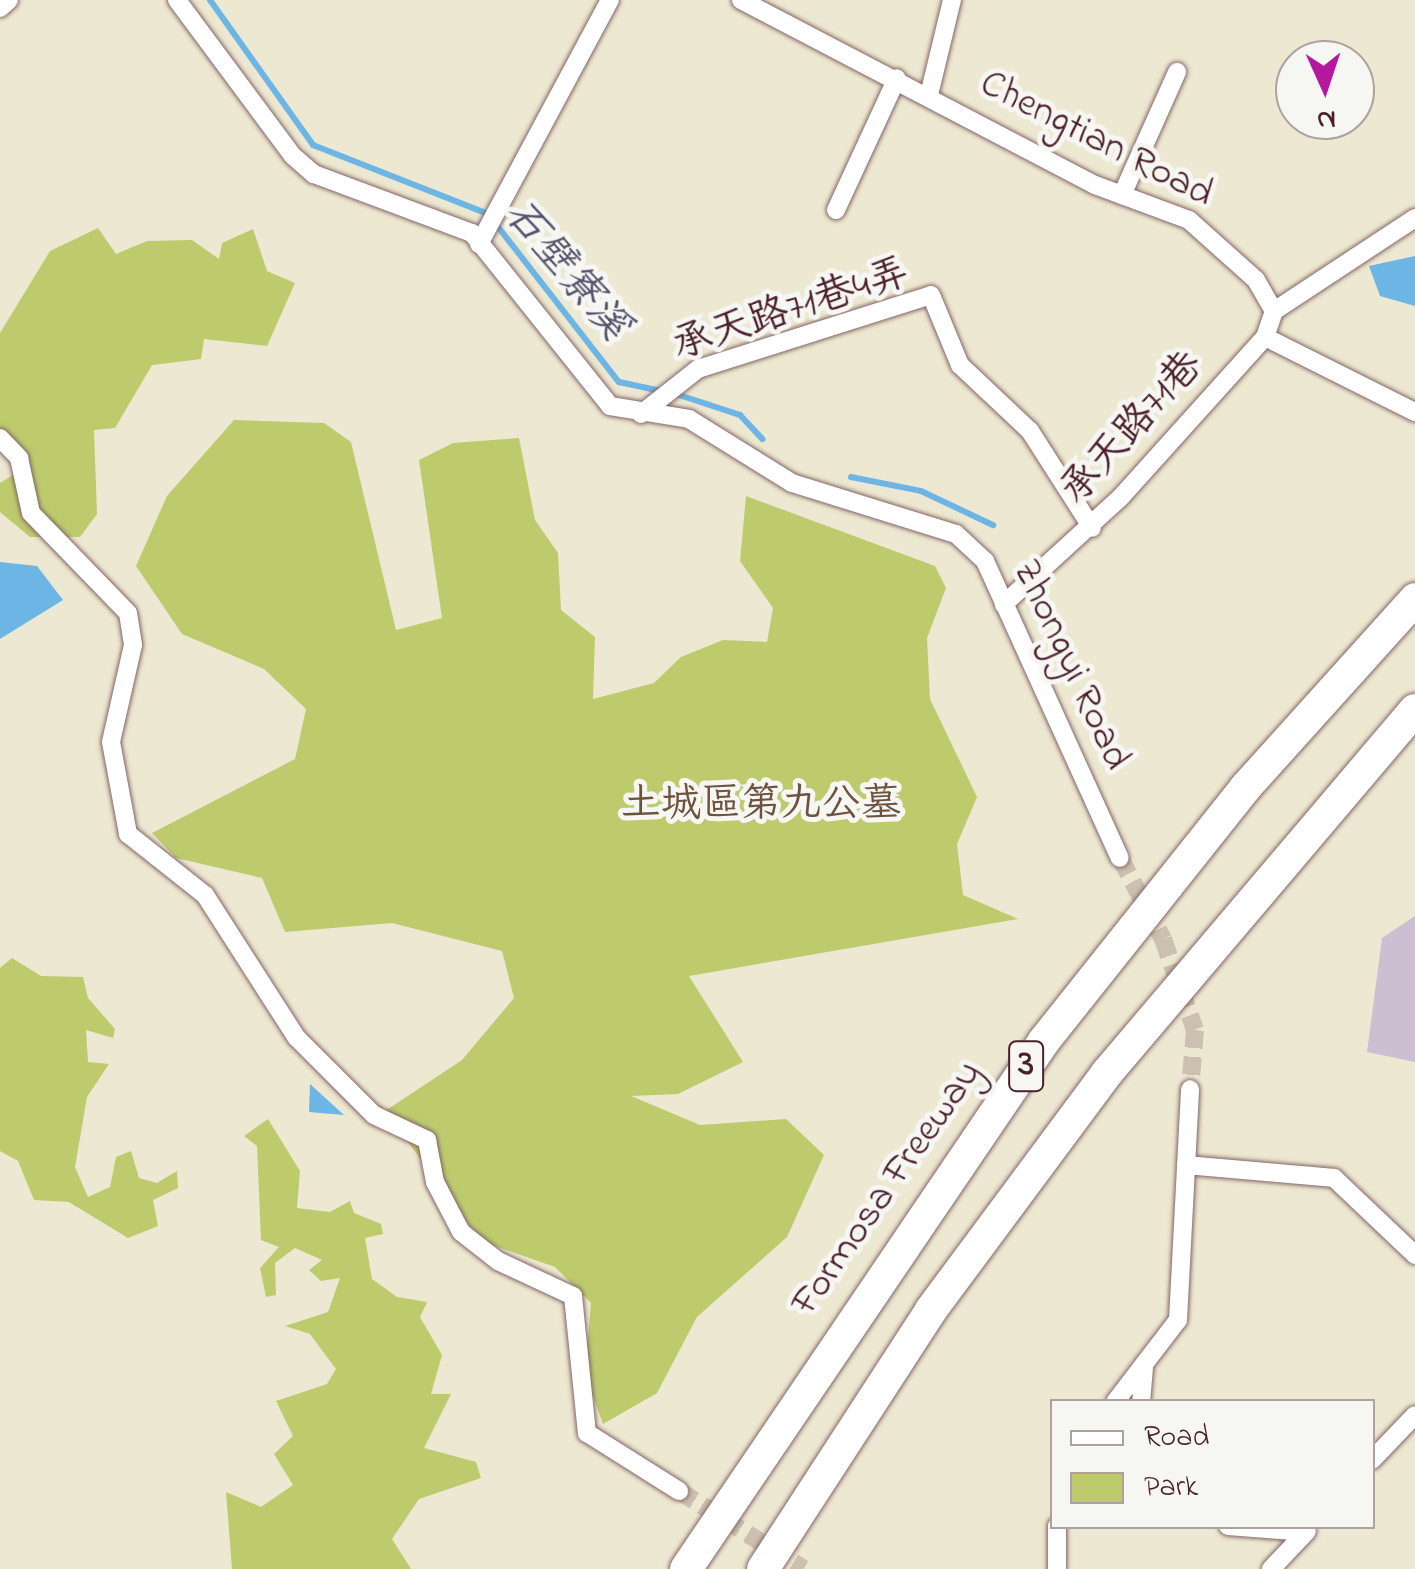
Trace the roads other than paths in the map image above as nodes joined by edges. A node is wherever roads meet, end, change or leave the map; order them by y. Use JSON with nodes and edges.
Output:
{"nodes":[{"id":1,"x":9,"y":0,"type":"edge"},
{"id":2,"x":177,"y":0,"type":"edge"},
{"id":3,"x":610,"y":0,"type":"edge"},
{"id":4,"x":742,"y":0,"type":"edge"},
{"id":5,"x":952,"y":0,"type":"edge"},
{"id":6,"x":0,"y":8,"type":"edge"},
{"id":7,"x":1177,"y":72,"type":"dead end"},
{"id":8,"x":896,"y":78,"type":"junction"},
{"id":9,"x":929,"y":95,"type":"junction"},
{"id":10,"x":1122,"y":195,"type":"junction"},
{"id":11,"x":836,"y":210,"type":"dead end"},
{"id":12,"x":1415,"y":218,"type":"edge"},
{"id":13,"x":485,"y":239,"type":"junction"},
{"id":14,"x":1274,"y":311,"type":"junction"},
{"id":15,"x":1265,"y":337,"type":"junction"},
{"id":16,"x":646,"y":407,"type":"junction"},
{"id":17,"x":1415,"y":412,"type":"edge"},
{"id":18,"x":0,"y":438,"type":"edge"},
{"id":19,"x":1092,"y":528,"type":"junction"},
{"id":20,"x":1415,"y":599,"type":"edge"},
{"id":21,"x":1004,"y":604,"type":"junction"},
{"id":22,"x":1415,"y":710,"type":"edge"},
{"id":23,"x":1120,"y":858,"type":"tunnel mouth"},
{"id":24,"x":1190,"y":1088,"type":"tunnel mouth"},
{"id":25,"x":1186,"y":1164,"type":"junction"},
{"id":26,"x":1415,"y":1255,"type":"edge"},
{"id":27,"x":1144,"y":1364,"type":"junction"},
{"id":28,"x":1116,"y":1399,"type":"edge"},
{"id":29,"x":1142,"y":1399,"type":"edge"},
{"id":30,"x":1415,"y":1415,"type":"edge"},
{"id":31,"x":1375,"y":1457,"type":"edge"},
{"id":32,"x":679,"y":1491,"type":"tunnel mouth"},
{"id":33,"x":1057,"y":1529,"type":"edge"},
{"id":34,"x":1308,"y":1529,"type":"edge"},
{"id":35,"x":686,"y":1569,"type":"edge"},
{"id":36,"x":762,"y":1569,"type":"edge"},
{"id":37,"x":1057,"y":1569,"type":"edge"},
{"id":38,"x":1271,"y":1569,"type":"edge"}],
"edges":[{"from":1,"to":6,"type":"street"},
{"from":2,"to":13,"type":"street","name":"Zhongyi Road"},
{"from":3,"to":13,"type":"street"},
{"from":4,"to":8,"type":"street","name":"Chengtian Road"},
{"from":5,"to":9,"type":"street"},
{"from":7,"to":10,"type":"street"},
{"from":8,"to":9,"type":"street","name":"Chengtian Road"},
{"from":8,"to":11,"type":"street"},
{"from":9,"to":10,"type":"street","name":"Chengtian Road"},
{"from":10,"to":14,"type":"street","name":"Chengtian Road"},
{"from":12,"to":14,"type":"street"},
{"from":13,"to":16,"type":"street","name":"Zhongyi Road"},
{"from":14,"to":15,"type":"street"},
{"from":15,"to":17,"type":"street"},
{"from":15,"to":19,"type":"street","name":"承天路71巷"},
{"from":16,"to":19,"type":"street","name":"承天路71巷4弄"},
{"from":16,"to":21,"type":"street","name":"Zhongyi Road"},
{"from":18,"to":32,"type":"street"},
{"from":19,"to":21,"type":"street","name":"承天路71巷"},
{"from":20,"to":35,"type":"highway","name":"Formosa Freeway","number":"3"},
{"from":21,"to":23,"type":"street","name":"Zhongyi Road"},
{"from":22,"to":36,"type":"highway","number":"3"},
{"from":24,"to":25,"type":"street"},
{"from":25,"to":26,"type":"street"},
{"from":25,"to":27,"type":"street"},
{"from":27,"to":28,"type":"street"},
{"from":27,"to":29,"type":"street"},
{"from":30,"to":31,"type":"street"},
{"from":33,"to":37,"type":"street"},
{"from":34,"to":38,"type":"street"}]}
